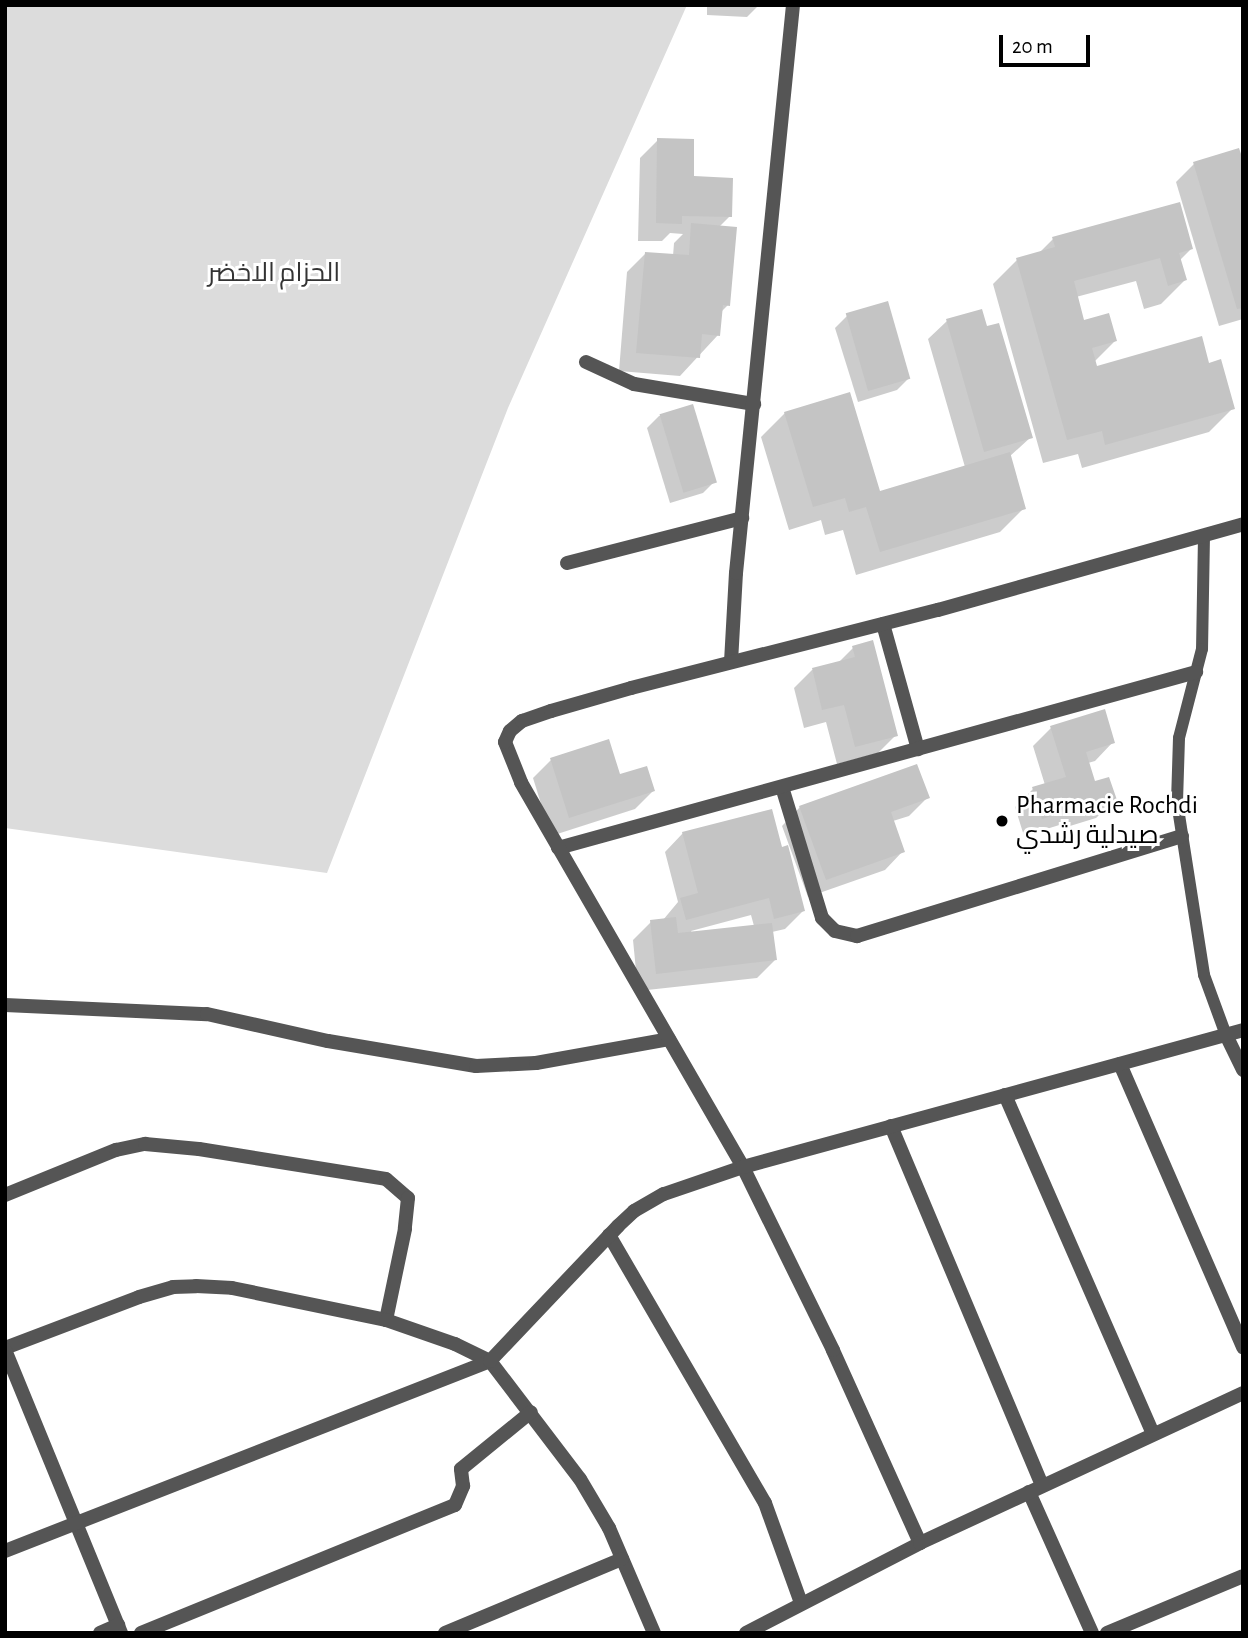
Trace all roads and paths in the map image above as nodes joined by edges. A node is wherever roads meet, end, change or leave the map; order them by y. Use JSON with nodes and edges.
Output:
{"nodes":[{"id":1,"x":793,"y":5,"type":"edge"},
{"id":2,"x":586,"y":362,"type":"dead end"},
{"id":3,"x":754,"y":404,"type":"junction"},
{"id":4,"x":743,"y":518,"type":"junction"},
{"id":5,"x":1243,"y":524,"type":"edge"},
{"id":6,"x":1204,"y":536,"type":"junction"},
{"id":7,"x":568,"y":563,"type":"dead end"},
{"id":8,"x":883,"y":624,"type":"junction"},
{"id":9,"x":731,"y":662,"type":"junction"},
{"id":10,"x":1196,"y":672,"type":"junction"},
{"id":11,"x":918,"y":749,"type":"junction"},
{"id":12,"x":782,"y":787,"type":"junction"},
{"id":13,"x":1182,"y":836,"type":"junction"},
{"id":14,"x":558,"y":848,"type":"junction"},
{"id":15,"x":7,"y":1006,"type":"edge"},
{"id":16,"x":1243,"y":1030,"type":"edge"},
{"id":17,"x":1226,"y":1035,"type":"junction"},
{"id":18,"x":669,"y":1039,"type":"junction"},
{"id":19,"x":1120,"y":1063,"type":"junction"},
{"id":20,"x":1243,"y":1070,"type":"edge"},
{"id":21,"x":1005,"y":1095,"type":"junction"},
{"id":22,"x":891,"y":1126,"type":"junction"},
{"id":23,"x":743,"y":1167,"type":"junction"},
{"id":24,"x":5,"y":1195,"type":"edge"},
{"id":25,"x":610,"y":1235,"type":"junction"},
{"id":26,"x":387,"y":1320,"type":"junction"},
{"id":27,"x":1243,"y":1347,"type":"edge"},
{"id":28,"x":5,"y":1349,"type":"edge"},
{"id":29,"x":490,"y":1361,"type":"junction"},
{"id":30,"x":1243,"y":1393,"type":"edge"},
{"id":31,"x":531,"y":1412,"type":"junction"},
{"id":32,"x":1153,"y":1433,"type":"junction"},
{"id":33,"x":1035,"y":1489,"type":"junction"},
{"id":34,"x":76,"y":1522,"type":"junction"},
{"id":35,"x":920,"y":1543,"type":"junction"},
{"id":36,"x":5,"y":1551,"type":"edge"},
{"id":37,"x":622,"y":1559,"type":"junction"},
{"id":38,"x":1243,"y":1576,"type":"edge"},
{"id":39,"x":801,"y":1603,"type":"junction"},
{"id":40,"x":120,"y":1629,"type":"edge"},
{"id":41,"x":100,"y":1633,"type":"edge"},
{"id":42,"x":141,"y":1633,"type":"edge"},
{"id":43,"x":445,"y":1633,"type":"edge"},
{"id":44,"x":654,"y":1633,"type":"edge"},
{"id":45,"x":746,"y":1633,"type":"edge"},
{"id":46,"x":1092,"y":1633,"type":"edge"},
{"id":47,"x":1107,"y":1633,"type":"edge"}],
"edges":[{"from":1,"to":3,"type":"street"},
{"from":2,"to":3,"type":"street"},
{"from":3,"to":4,"type":"street"},
{"from":4,"to":7,"type":"street"},
{"from":4,"to":9,"type":"street"},
{"from":5,"to":6,"type":"street"},
{"from":6,"to":8,"type":"street"},
{"from":6,"to":10,"type":"lane"},
{"from":8,"to":9,"type":"street"},
{"from":8,"to":11,"type":"street"},
{"from":9,"to":14,"type":"street"},
{"from":10,"to":11,"type":"street"},
{"from":10,"to":13,"type":"lane"},
{"from":11,"to":12,"type":"street"},
{"from":12,"to":13,"type":"street"},
{"from":12,"to":14,"type":"street"},
{"from":13,"to":17,"type":"lane"},
{"from":14,"to":18,"type":"street"},
{"from":15,"to":18,"type":"street"},
{"from":16,"to":17,"type":"street"},
{"from":17,"to":19,"type":"street"},
{"from":17,"to":20,"type":"street"},
{"from":18,"to":23,"type":"street"},
{"from":19,"to":21,"type":"street"},
{"from":19,"to":27,"type":"street"},
{"from":21,"to":22,"type":"street"},
{"from":21,"to":32,"type":"street"},
{"from":22,"to":23,"type":"street"},
{"from":22,"to":33,"type":"street"},
{"from":23,"to":25,"type":"street"},
{"from":23,"to":35,"type":"street"},
{"from":24,"to":26,"type":"street"},
{"from":25,"to":29,"type":"street"},
{"from":25,"to":39,"type":"street"},
{"from":26,"to":28,"type":"street"},
{"from":26,"to":29,"type":"street"},
{"from":28,"to":34,"type":"street"},
{"from":29,"to":31,"type":"street"},
{"from":29,"to":34,"type":"street"},
{"from":30,"to":32,"type":"street"},
{"from":31,"to":37,"type":"street"},
{"from":31,"to":42,"type":"street"},
{"from":32,"to":33,"type":"street"},
{"from":33,"to":35,"type":"street"},
{"from":33,"to":46,"type":"street"},
{"from":34,"to":36,"type":"street"},
{"from":34,"to":40,"type":"street"},
{"from":35,"to":39,"type":"street"},
{"from":37,"to":43,"type":"street"},
{"from":37,"to":44,"type":"street"},
{"from":38,"to":47,"type":"street"},
{"from":39,"to":45,"type":"street"},
{"from":40,"to":41,"type":"street"}]}
